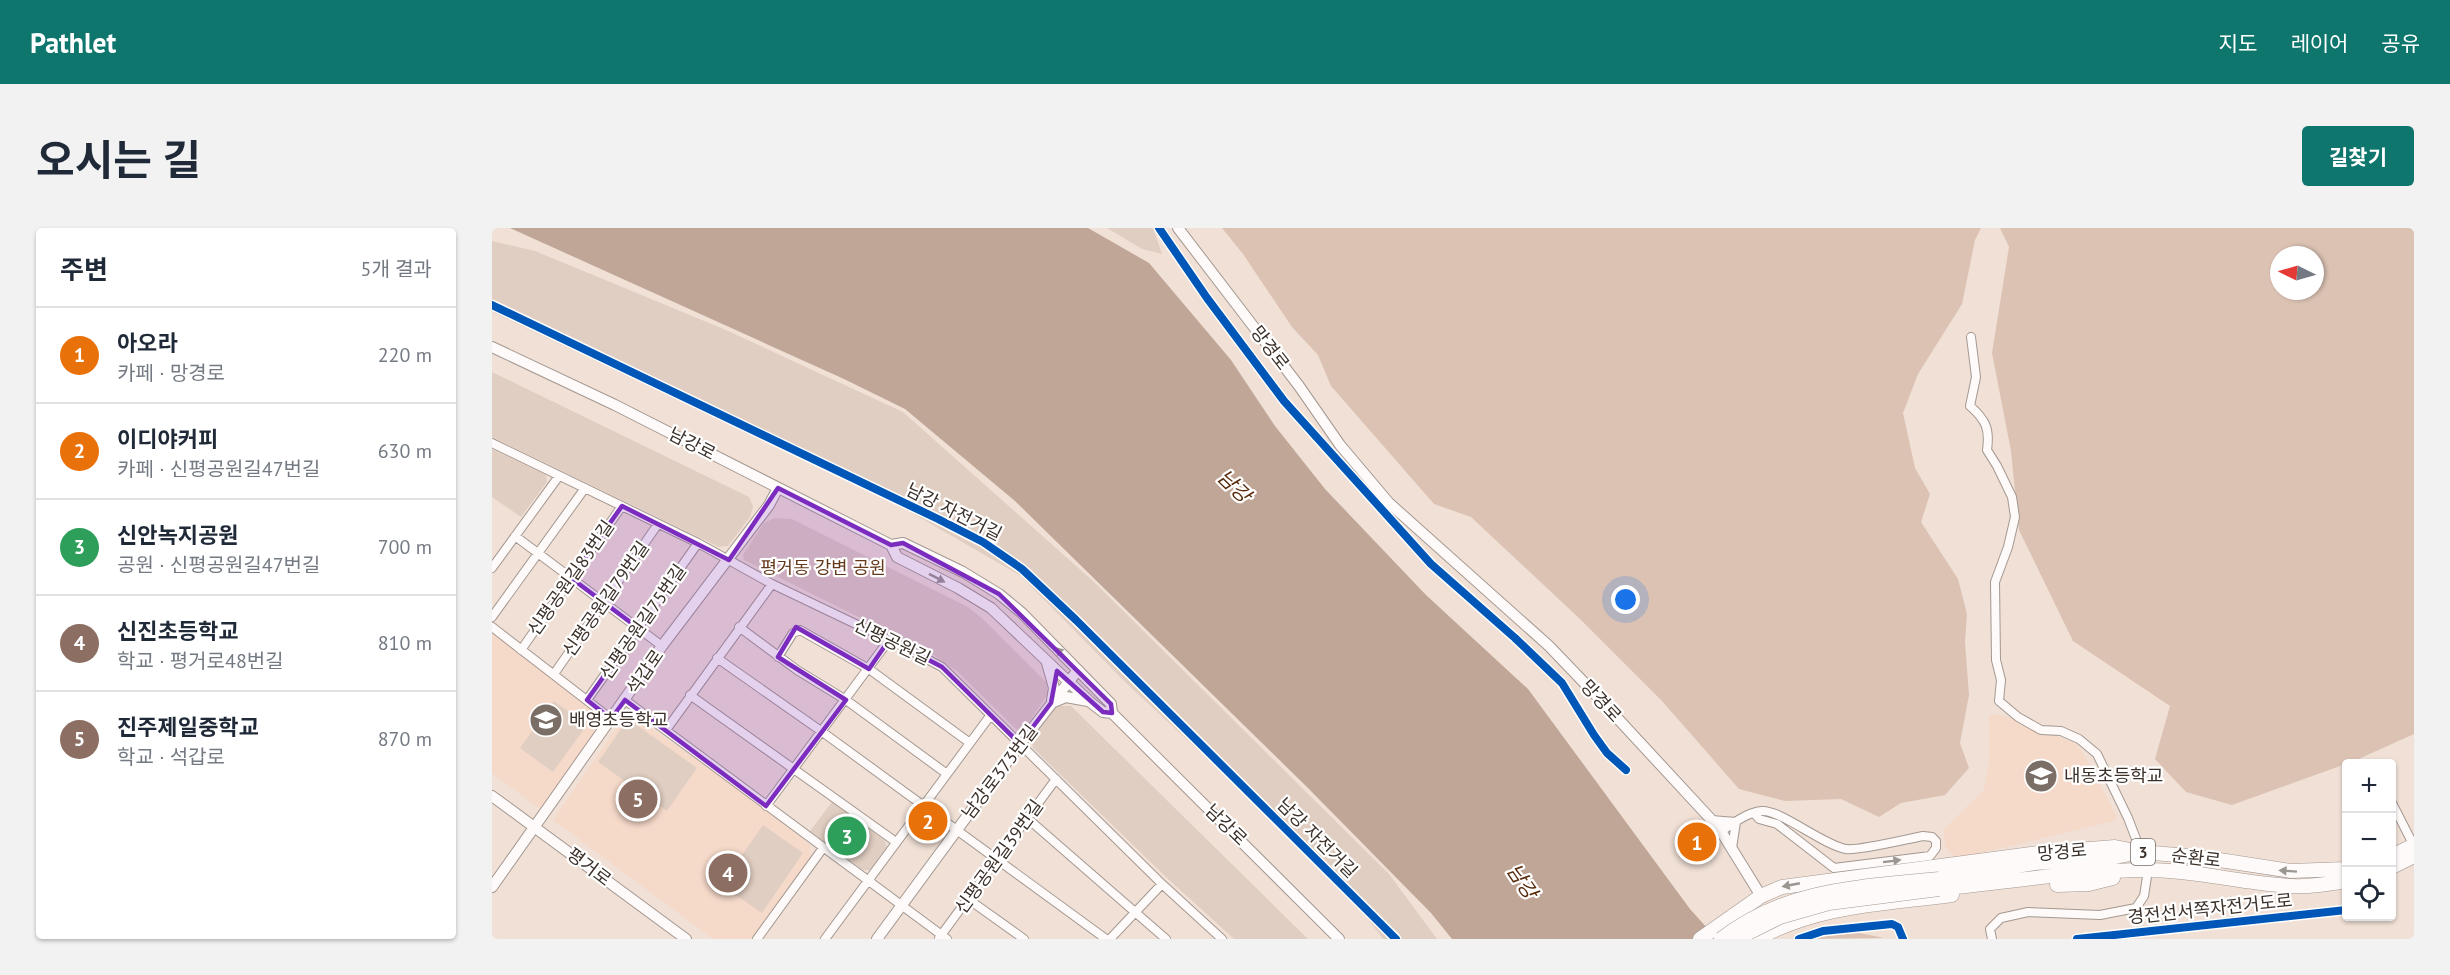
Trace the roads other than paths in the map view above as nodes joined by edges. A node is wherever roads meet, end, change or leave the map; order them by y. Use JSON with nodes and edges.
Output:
{"nodes":[{"id":1,"x":1178,"y":228,"type":"edge"},
{"id":2,"x":1971,"y":337,"type":"dead end"},
{"id":3,"x":492,"y":347,"type":"edge"},
{"id":4,"x":492,"y":443,"type":"edge"},
{"id":5,"x":559,"y":476,"type":"junction"},
{"id":6,"x":585,"y":488,"type":"junction"},
{"id":7,"x":778,"y":488,"type":"junction"},
{"id":8,"x":622,"y":506,"type":"junction"},
{"id":9,"x":658,"y":524,"type":"junction"},
{"id":10,"x":515,"y":536,"type":"junction"},
{"id":11,"x":698,"y":543,"type":"junction"},
{"id":12,"x":891,"y":545,"type":"junction"},
{"id":13,"x":538,"y":553,"type":"junction"},
{"id":14,"x":729,"y":560,"type":"junction"},
{"id":15,"x":492,"y":568,"type":"edge"},
{"id":16,"x":571,"y":578,"type":"junction"},
{"id":17,"x":772,"y":584,"type":"junction"},
{"id":18,"x":604,"y":602,"type":"junction"},
{"id":19,"x":492,"y":617,"type":"edge"},
{"id":20,"x":492,"y":627,"type":"edge"},
{"id":21,"x":739,"y":627,"type":"junction"},
{"id":22,"x":638,"y":628,"type":"junction"},
{"id":23,"x":889,"y":640,"type":"junction"},
{"id":24,"x":662,"y":646,"type":"junction"},
{"id":25,"x":521,"y":650,"type":"junction"},
{"id":26,"x":778,"y":657,"type":"junction"},
{"id":27,"x":717,"y":658,"type":"junction"},
{"id":28,"x":1047,"y":662,"type":"junction"},
{"id":29,"x":869,"y":669,"type":"junction"},
{"id":30,"x":1078,"y":670,"type":"junction"},
{"id":31,"x":554,"y":674,"type":"junction"},
{"id":32,"x":1068,"y":681,"type":"junction"},
{"id":33,"x":690,"y":695,"type":"junction"},
{"id":34,"x":587,"y":700,"type":"junction"},
{"id":35,"x":625,"y":700,"type":"junction"},
{"id":36,"x":846,"y":700,"type":"junction"},
{"id":37,"x":1090,"y":702,"type":"junction"},
{"id":38,"x":1051,"y":704,"type":"junction"},
{"id":39,"x":1112,"y":713,"type":"junction"},
{"id":40,"x":990,"y":716,"type":"junction"},
{"id":41,"x":611,"y":718,"type":"junction"},
{"id":42,"x":666,"y":730,"type":"junction"},
{"id":43,"x":821,"y":731,"type":"junction"},
{"id":44,"x":970,"y":743,"type":"junction"},
{"id":45,"x":1020,"y":744,"type":"junction"},
{"id":46,"x":793,"y":769,"type":"junction"},
{"id":47,"x":948,"y":774,"type":"junction"},
{"id":48,"x":1056,"y":779,"type":"junction"},
{"id":49,"x":492,"y":795,"type":"edge"},
{"id":50,"x":766,"y":806,"type":"junction"},
{"id":51,"x":923,"y":806,"type":"junction"},
{"id":52,"x":2396,"y":812,"type":"edge"},
{"id":53,"x":1755,"y":814,"type":"junction"},
{"id":54,"x":1027,"y":818,"type":"junction"},
{"id":55,"x":1712,"y":820,"type":"junction"},
{"id":56,"x":1736,"y":822,"type":"junction"},
{"id":57,"x":535,"y":827,"type":"junction"},
{"id":58,"x":956,"y":831,"type":"junction"},
{"id":59,"x":1721,"y":831,"type":"junction"},
{"id":60,"x":896,"y":842,"type":"junction"},
{"id":61,"x":2414,"y":845,"type":"edge"},
{"id":62,"x":823,"y":848,"type":"junction"},
{"id":63,"x":1732,"y":848,"type":"junction"},
{"id":64,"x":2141,"y":852,"type":"junction"},
{"id":65,"x":2396,"y":854,"type":"edge"},
{"id":66,"x":2414,"y":856,"type":"edge"},
{"id":67,"x":996,"y":860,"type":"junction"},
{"id":68,"x":2396,"y":865,"type":"edge"},
{"id":69,"x":2342,"y":869,"type":"edge"},
{"id":70,"x":2148,"y":870,"type":"junction"},
{"id":71,"x":868,"y":881,"type":"junction"},
{"id":72,"x":2342,"y":881,"type":"edge"},
{"id":73,"x":1162,"y":884,"type":"junction"},
{"id":74,"x":1939,"y":884,"type":"junction"},
{"id":75,"x":492,"y":887,"type":"edge"},
{"id":76,"x":1761,"y":896,"type":"junction"},
{"id":77,"x":968,"y":898,"type":"junction"},
{"id":78,"x":902,"y":904,"type":"junction"},
{"id":79,"x":1134,"y":913,"type":"junction"},
{"id":80,"x":1772,"y":930,"type":"junction"},
{"id":81,"x":761,"y":938,"type":"edge"},
{"id":82,"x":942,"y":938,"type":"edge"},
{"id":83,"x":686,"y":939,"type":"edge"},
{"id":84,"x":825,"y":939,"type":"edge"},
{"id":85,"x":877,"y":939,"type":"edge"},
{"id":86,"x":1024,"y":939,"type":"edge"},
{"id":87,"x":1108,"y":939,"type":"edge"},
{"id":88,"x":1166,"y":939,"type":"edge"},
{"id":89,"x":1222,"y":939,"type":"edge"},
{"id":90,"x":1339,"y":939,"type":"edge"},
{"id":91,"x":1700,"y":939,"type":"edge"},
{"id":92,"x":1721,"y":939,"type":"edge"},
{"id":93,"x":1737,"y":939,"type":"edge"},
{"id":94,"x":1756,"y":939,"type":"edge"},
{"id":95,"x":1992,"y":939,"type":"edge"}],
"edges":[{"from":1,"to":55,"type":"street","name":"망경로"},
{"from":2,"to":64,"type":"street"},
{"from":3,"to":7,"type":"street","name":"남강로"},
{"from":4,"to":5,"type":"street","name":"신평공원길"},
{"from":5,"to":6,"type":"street","name":"신평공원길"},
{"from":5,"to":10,"type":"street"},
{"from":6,"to":8,"type":"street","name":"신평공원길"},
{"from":6,"to":13,"type":"street"},
{"from":7,"to":12,"type":"street","name":"남강로"},
{"from":7,"to":14,"type":"street","name":"석갑로"},
{"from":8,"to":9,"type":"street","name":"신평공원길"},
{"from":8,"to":16,"type":"street","name":"신평공원길83번길"},
{"from":9,"to":11,"type":"street","name":"신평공원길"},
{"from":9,"to":18,"type":"street","name":"신평공원길79번길"},
{"from":10,"to":13,"type":"street"},
{"from":10,"to":15,"type":"street"},
{"from":11,"to":14,"type":"street","name":"신평공원길"},
{"from":11,"to":22,"type":"street","name":"신평공원길75번길"},
{"from":12,"to":28,"type":"street","name":"남강로","one_way":true},
{"from":30,"to":12,"type":"street","name":"남강로","one_way":true},
{"from":13,"to":16,"type":"street"},
{"from":13,"to":19,"type":"street"},
{"from":14,"to":17,"type":"street","name":"신평공원길"},
{"from":14,"to":24,"type":"street","name":"석갑로"},
{"from":16,"to":18,"type":"street"},
{"from":16,"to":25,"type":"street","name":"신평공원길83번길"},
{"from":17,"to":21,"type":"street"},
{"from":17,"to":23,"type":"street","name":"신평공원길"},
{"from":18,"to":22,"type":"street"},
{"from":18,"to":31,"type":"street","name":"신평공원길79번길"},
{"from":20,"to":25,"type":"street"},
{"from":21,"to":26,"type":"street"},
{"from":21,"to":27,"type":"street"},
{"from":22,"to":24,"type":"street"},
{"from":22,"to":34,"type":"street","name":"신평공원길75번길"},
{"from":23,"to":29,"type":"street"},
{"from":23,"to":40,"type":"street","name":"신평공원길"},
{"from":24,"to":35,"type":"street","name":"석갑로"},
{"from":25,"to":31,"type":"street"},
{"from":26,"to":29,"type":"street"},
{"from":26,"to":36,"type":"street"},
{"from":27,"to":33,"type":"street"},
{"from":27,"to":43,"type":"street"},
{"from":28,"to":32,"type":"street","name":"남강로"},
{"from":28,"to":38,"type":"street"},
{"from":29,"to":36,"type":"street"},
{"from":29,"to":44,"type":"street"},
{"from":30,"to":32,"type":"street","name":"남강로373번길"},
{"from":30,"to":39,"type":"street","name":"남강로"},
{"from":31,"to":34,"type":"street"},
{"from":32,"to":37,"type":"street","name":"남강로"},
{"from":32,"to":38,"type":"street","name":"남강로373번길"},
{"from":33,"to":42,"type":"street"},
{"from":33,"to":46,"type":"street"},
{"from":34,"to":41,"type":"street"},
{"from":35,"to":41,"type":"street","name":"석갑로"},
{"from":35,"to":42,"type":"street"},
{"from":36,"to":43,"type":"street"},
{"from":36,"to":47,"type":"street"},
{"from":37,"to":38,"type":"street"},
{"from":37,"to":39,"type":"street","name":"남강로"},
{"from":38,"to":45,"type":"street","name":"남강로373번길"},
{"from":39,"to":90,"type":"street","name":"남강로"},
{"from":40,"to":44,"type":"street"},
{"from":40,"to":45,"type":"street","name":"신평공원길"},
{"from":41,"to":57,"type":"street","name":"석갑로"},
{"from":42,"to":50,"type":"street"},
{"from":43,"to":46,"type":"street"},
{"from":43,"to":51,"type":"street"},
{"from":44,"to":47,"type":"street"},
{"from":45,"to":48,"type":"street","name":"신평공원길"},
{"from":45,"to":58,"type":"street","name":"남강로373번길"},
{"from":46,"to":50,"type":"street"},
{"from":46,"to":60,"type":"street"},
{"from":47,"to":51,"type":"street"},
{"from":48,"to":54,"type":"street","name":"신평공원길39번길"},
{"from":48,"to":73,"type":"street","name":"신평공원길"},
{"from":49,"to":57,"type":"street","name":"평거로"},
{"from":50,"to":62,"type":"street"},
{"from":51,"to":58,"type":"street"},
{"from":51,"to":60,"type":"street"},
{"from":52,"to":61,"type":"street"},
{"from":53,"to":53,"type":"street","one_way":true},
{"from":53,"to":56,"type":"street"},
{"from":54,"to":67,"type":"street","name":"신평공원길39번길"},
{"from":54,"to":79,"type":"street"},
{"from":55,"to":56,"type":"street"},
{"from":55,"to":59,"type":"street","name":"망경로"},
{"from":56,"to":59,"type":"street"},
{"from":56,"to":63,"type":"street"},
{"from":57,"to":75,"type":"street","name":"석갑로"},
{"from":57,"to":83,"type":"street","name":"평거로"},
{"from":58,"to":67,"type":"street"},
{"from":58,"to":78,"type":"street","name":"남강로373번길"},
{"from":59,"to":63,"type":"street","name":"망경로"},
{"from":60,"to":71,"type":"street"},
{"from":61,"to":65,"type":"main road"},
{"from":62,"to":71,"type":"street"},
{"from":62,"to":81,"type":"street"},
{"from":63,"to":76,"type":"street","name":"망경로"},
{"from":69,"to":64,"type":"main road","name":"순환로","number":"3","one_way":true},
{"from":64,"to":70,"type":"street"},
{"from":64,"to":74,"type":"main road","name":"순환로","number":"3"},
{"from":64,"to":76,"type":"main road","name":"망경로","one_way":true},
{"from":66,"to":68,"type":"main road"},
{"from":67,"to":77,"type":"street","name":"신평공원길39번길"},
{"from":67,"to":87,"type":"street"},
{"from":70,"to":72,"type":"main road","name":"순환로","number":"3"},
{"from":70,"to":74,"type":"main road","name":"순환로","number":"3"},
{"from":70,"to":80,"type":"main road"},
{"from":70,"to":95,"type":"street"},
{"from":71,"to":78,"type":"street"},
{"from":71,"to":84,"type":"street"},
{"from":73,"to":79,"type":"street"},
{"from":73,"to":89,"type":"street","name":"신평공원길"},
{"from":74,"to":92,"type":"main road","number":"3","bridge":true},
{"from":74,"to":93,"type":"main road","number":"3","bridge":true},
{"from":76,"to":80,"type":"main road"},
{"from":76,"to":91,"type":"main road"},
{"from":77,"to":82,"type":"street","name":"신평공원길39번길"},
{"from":77,"to":86,"type":"street"},
{"from":78,"to":82,"type":"street"},
{"from":78,"to":85,"type":"street","name":"남강로373번길"},
{"from":79,"to":87,"type":"street"},
{"from":79,"to":88,"type":"street"},
{"from":80,"to":94,"type":"main road"}]}
